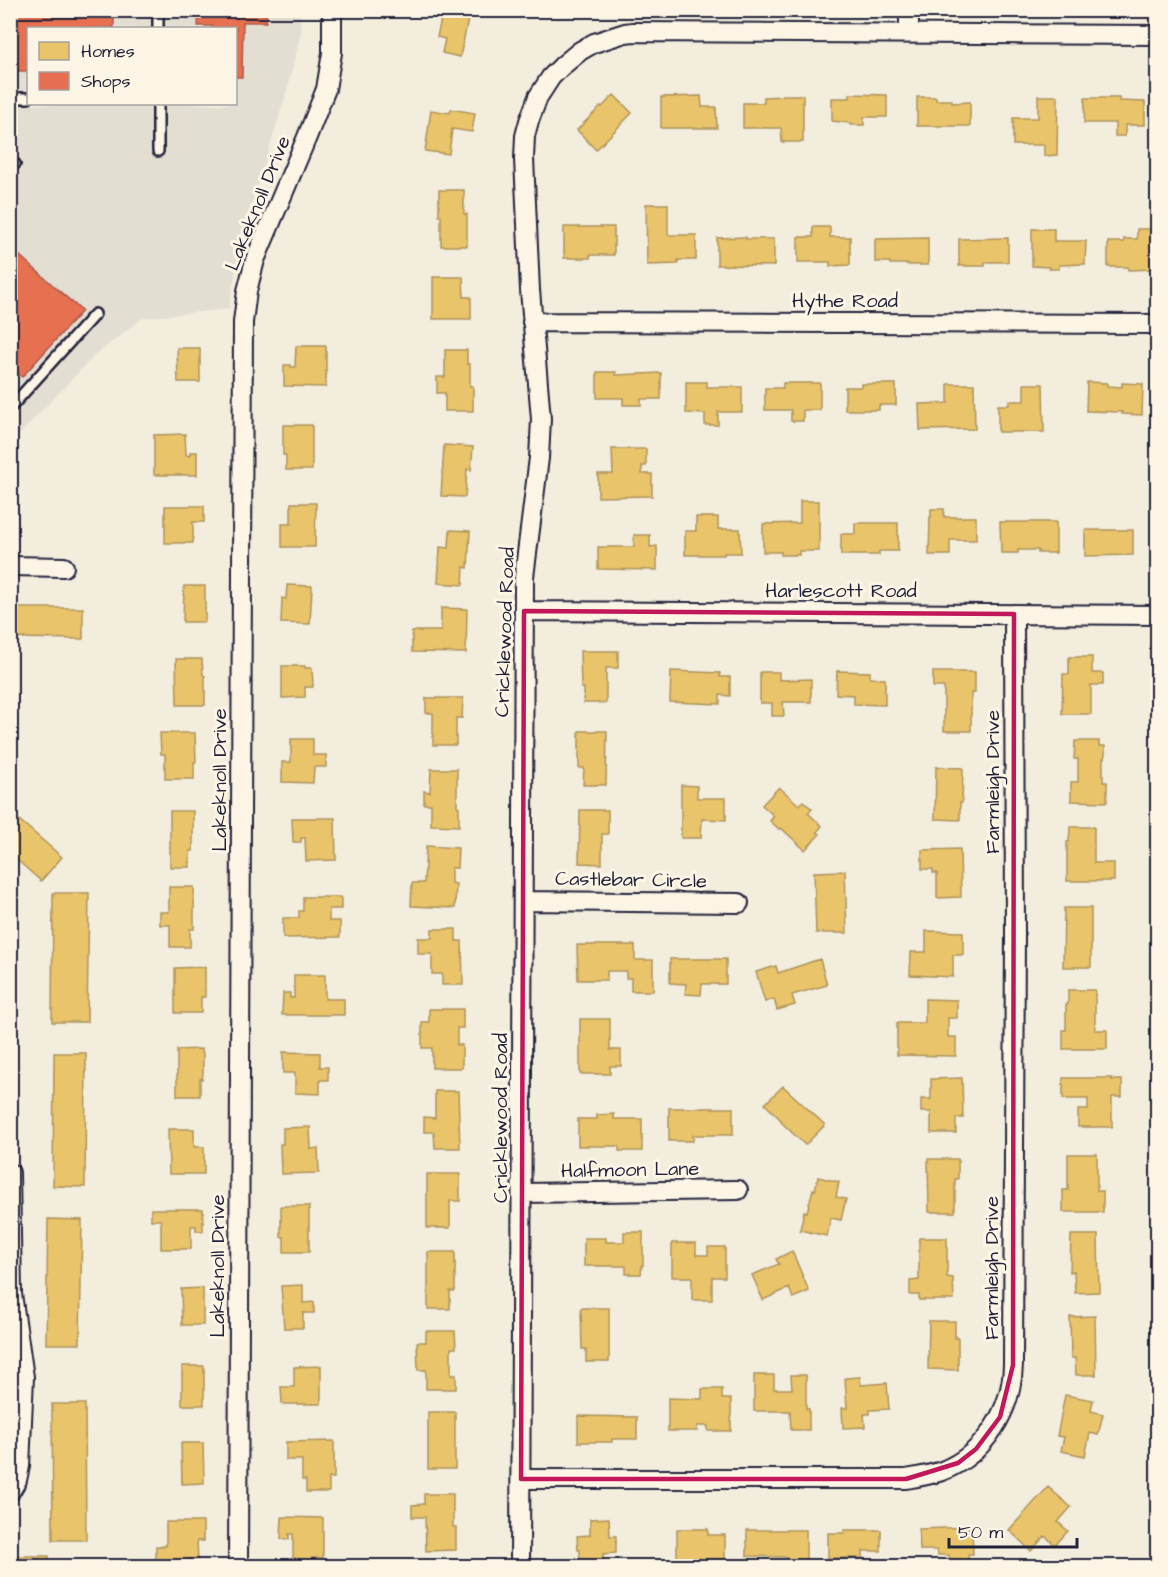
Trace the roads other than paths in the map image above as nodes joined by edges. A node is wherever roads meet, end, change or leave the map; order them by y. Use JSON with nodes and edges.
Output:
{"nodes":[{"id":1,"x":158,"y":10,"type":"edge"},
{"id":2,"x":332,"y":10,"type":"edge"},
{"id":3,"x":909,"y":10,"type":"edge"},
{"id":4,"x":158,"y":27,"type":"edge"},
{"id":5,"x":909,"y":33,"type":"junction"},
{"id":6,"x":1158,"y":35,"type":"edge"},
{"id":7,"x":10,"y":98,"type":"edge"},
{"id":8,"x":27,"y":98,"type":"edge"},
{"id":9,"x":158,"y":105,"type":"edge"},
{"id":10,"x":158,"y":151,"type":"dead end"},
{"id":11,"x":95,"y":314,"type":"dead end"},
{"id":12,"x":532,"y":322,"type":"junction"},
{"id":13,"x":1158,"y":324,"type":"edge"},
{"id":14,"x":10,"y":408,"type":"edge"},
{"id":15,"x":10,"y":566,"type":"edge"},
{"id":16,"x":63,"y":567,"type":"dead end"},
{"id":17,"x":524,"y":611,"type":"junction"},
{"id":18,"x":1014,"y":614,"type":"junction"},
{"id":19,"x":1158,"y":615,"type":"edge"},
{"id":20,"x":523,"y":901,"type":"junction"},
{"id":21,"x":739,"y":903,"type":"dead end"},
{"id":22,"x":10,"y":1173,"type":"edge"},
{"id":23,"x":738,"y":1190,"type":"dead end"},
{"id":24,"x":522,"y":1193,"type":"junction"},
{"id":25,"x":521,"y":1479,"type":"junction"},
{"id":26,"x":10,"y":1492,"type":"edge"},
{"id":27,"x":238,"y":1566,"type":"edge"},
{"id":28,"x":520,"y":1566,"type":"edge"}],
"edges":[{"from":1,"to":4,"type":"lane"},
{"from":2,"to":27,"type":"street","name":"Lakeknoll Drive"},
{"from":3,"to":5,"type":"street"},
{"from":5,"to":6,"type":"street","name":"Cricklewood Road"},
{"from":5,"to":12,"type":"street","name":"Cricklewood Road"},
{"from":7,"to":8,"type":"lane"},
{"from":9,"to":10,"type":"lane"},
{"from":11,"to":14,"type":"lane"},
{"from":12,"to":13,"type":"street","name":"Hythe Road"},
{"from":12,"to":17,"type":"street","name":"Cricklewood Road"},
{"from":15,"to":16,"type":"street"},
{"from":17,"to":18,"type":"street","name":"Harlescott Road"},
{"from":17,"to":20,"type":"street","name":"Cricklewood Road"},
{"from":18,"to":19,"type":"street","name":"Harlescott Road"},
{"from":18,"to":25,"type":"street","name":"Farmleigh Drive"},
{"from":20,"to":21,"type":"street","name":"Castlebar Circle"},
{"from":20,"to":24,"type":"street","name":"Cricklewood Road"},
{"from":22,"to":26,"type":"street"},
{"from":23,"to":24,"type":"street","name":"Halfmoon Lane"},
{"from":24,"to":25,"type":"street","name":"Cricklewood Road"},
{"from":25,"to":28,"type":"street","name":"Cricklewood Road"}]}
